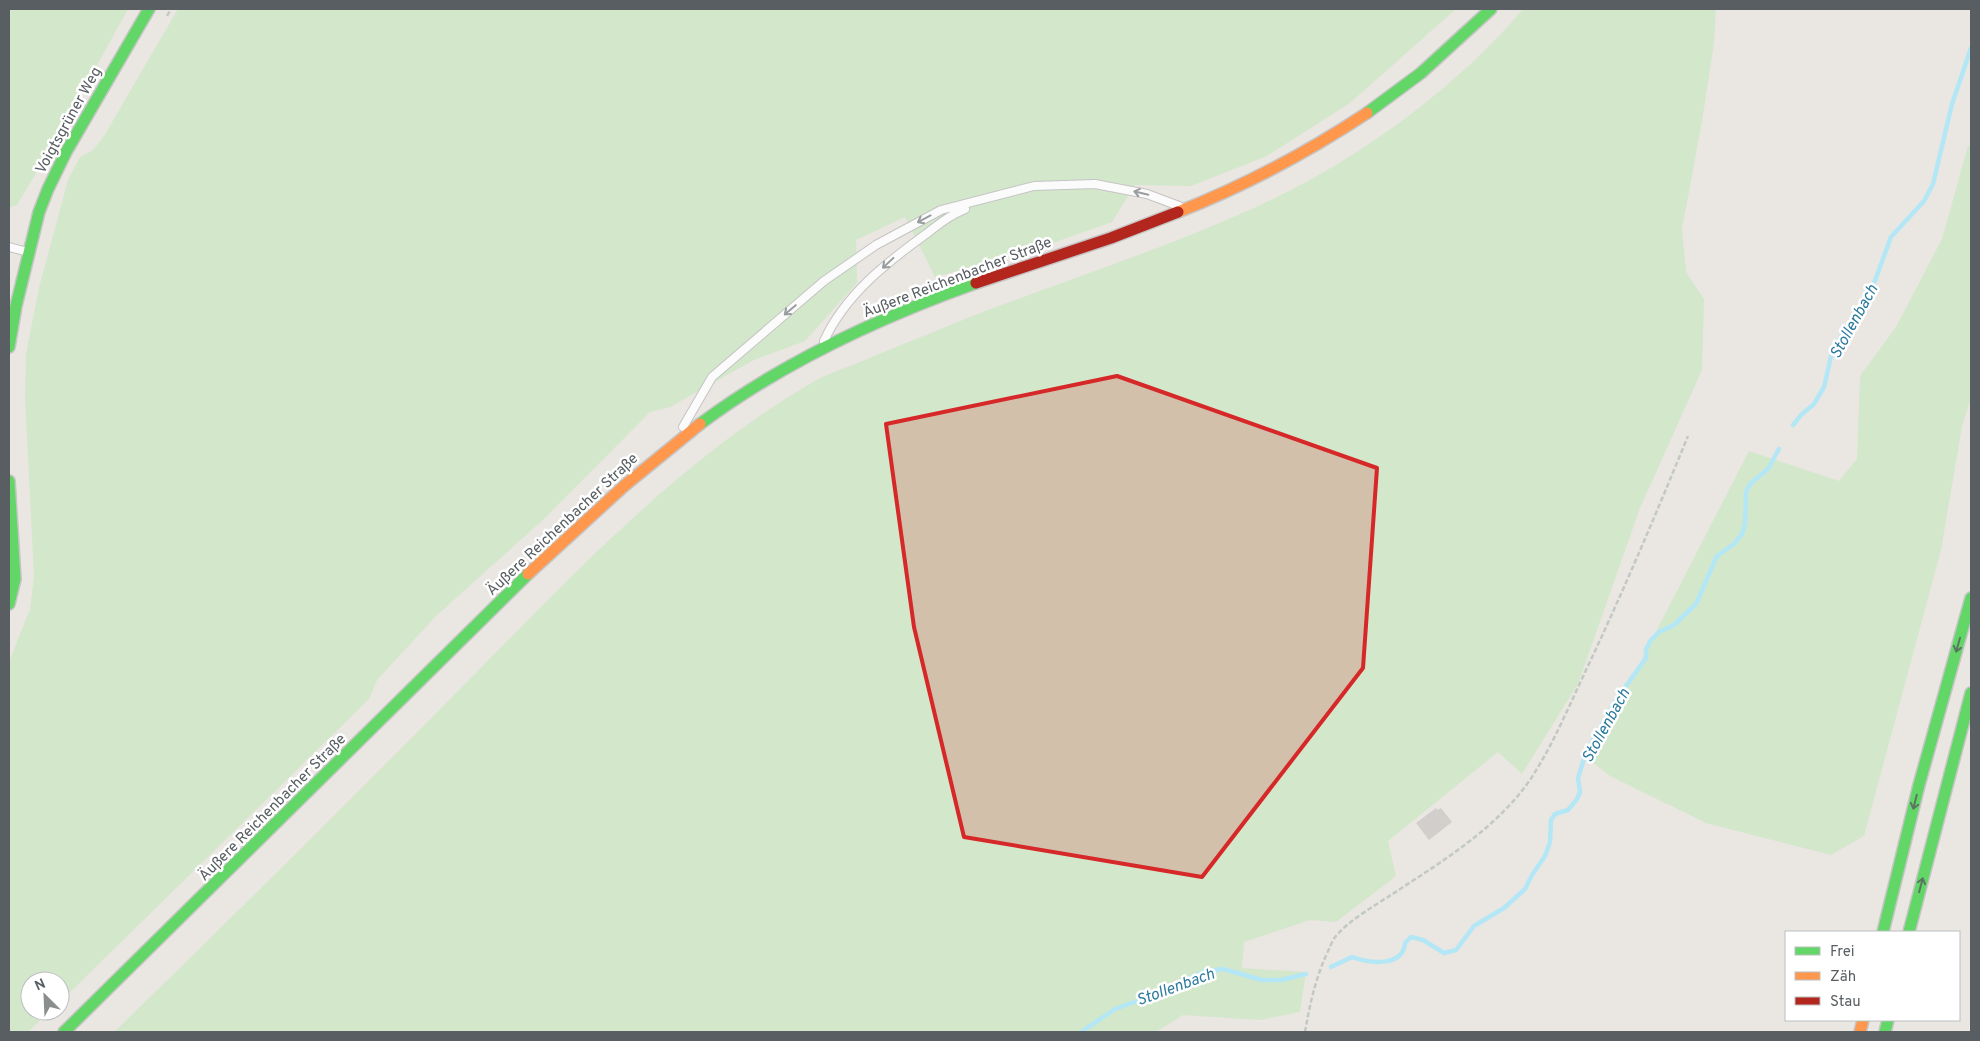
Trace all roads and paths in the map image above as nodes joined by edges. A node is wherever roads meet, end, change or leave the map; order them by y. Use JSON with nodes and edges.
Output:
{"nodes":[{"id":1,"x":149,"y":9,"type":"edge"},
{"id":2,"x":1491,"y":9,"type":"edge"},
{"id":3,"x":987,"y":200,"type":"junction"},
{"id":4,"x":1187,"y":209,"type":"junction"},
{"id":5,"x":9,"y":247,"type":"edge"},
{"id":6,"x":30,"y":253,"type":"junction"},
{"id":7,"x":9,"y":348,"type":"edge"},
{"id":8,"x":820,"y":350,"type":"junction"},
{"id":9,"x":1688,"y":436,"type":"dead end"},
{"id":10,"x":672,"y":446,"type":"junction"},
{"id":11,"x":9,"y":481,"type":"edge"},
{"id":12,"x":1971,"y":598,"type":"edge"},
{"id":13,"x":9,"y":604,"type":"edge"},
{"id":14,"x":1971,"y":693,"type":"edge"},
{"id":15,"x":1883,"y":931,"type":"edge"},
{"id":16,"x":1909,"y":931,"type":"edge"},
{"id":17,"x":64,"y":1032,"type":"edge"},
{"id":18,"x":1305,"y":1032,"type":"edge"}],
"edges":[{"from":1,"to":6,"type":"main road","name":"Voigtsgrüner Weg"},
{"from":2,"to":4,"type":"main road","name":"Äußere Reichenbacher Straße"},
{"from":4,"to":3,"type":"lane","one_way":true},
{"from":3,"to":8,"type":"lane","one_way":true},
{"from":3,"to":10,"type":"lane","one_way":true},
{"from":4,"to":8,"type":"main road","name":"Äußere Reichenbacher Straße"},
{"from":5,"to":6,"type":"lane"},
{"from":6,"to":7,"type":"main road","name":"Voigtsgrüner Weg"},
{"from":8,"to":10,"type":"main road","name":"Äußere Reichenbacher Straße"},
{"from":9,"to":18,"type":"path"},
{"from":10,"to":17,"type":"main road","name":"Äußere Reichenbacher Straße"},
{"from":11,"to":13,"type":"main road"},
{"from":12,"to":15,"type":"main road","one_way":true},
{"from":16,"to":14,"type":"main road","one_way":true}]}
